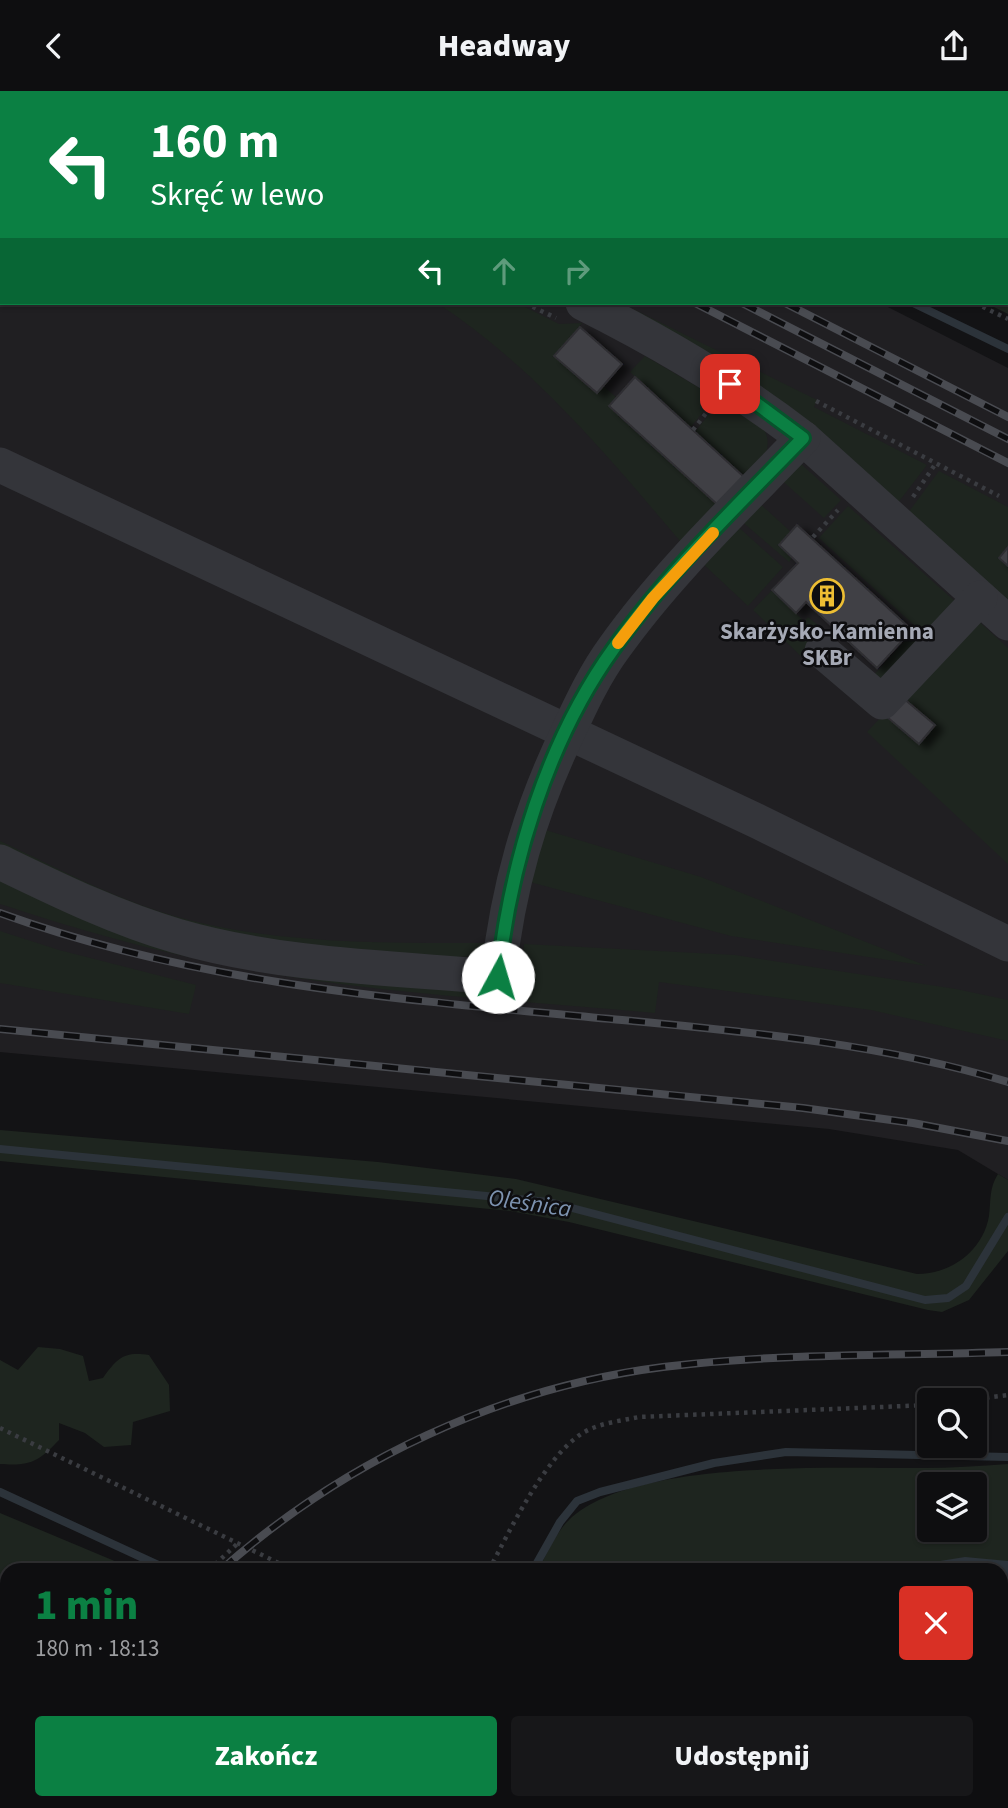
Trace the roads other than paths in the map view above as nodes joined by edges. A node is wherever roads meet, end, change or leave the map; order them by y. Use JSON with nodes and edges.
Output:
{"nodes":[{"id":1,"x":587,"y":305,"type":"edge"},
{"id":2,"x":803,"y":438,"type":"junction"},
{"id":3,"x":0,"y":465,"type":"edge"},
{"id":4,"x":980,"y":598,"type":"junction"},
{"id":5,"x":1008,"y":623,"type":"edge"},
{"id":6,"x":822,"y":651,"type":"dead end"},
{"id":7,"x":567,"y":733,"type":"junction"},
{"id":8,"x":0,"y":862,"type":"edge"},
{"id":9,"x":1008,"y":944,"type":"edge"}],
"edges":[{"from":1,"to":2,"type":"lane"},
{"from":2,"to":4,"type":"lane"},
{"from":2,"to":7,"type":"lane"},
{"from":3,"to":7,"type":"lane"},
{"from":4,"to":5,"type":"lane"},
{"from":4,"to":6,"type":"lane"},
{"from":7,"to":8,"type":"lane"},
{"from":7,"to":9,"type":"lane"}]}
